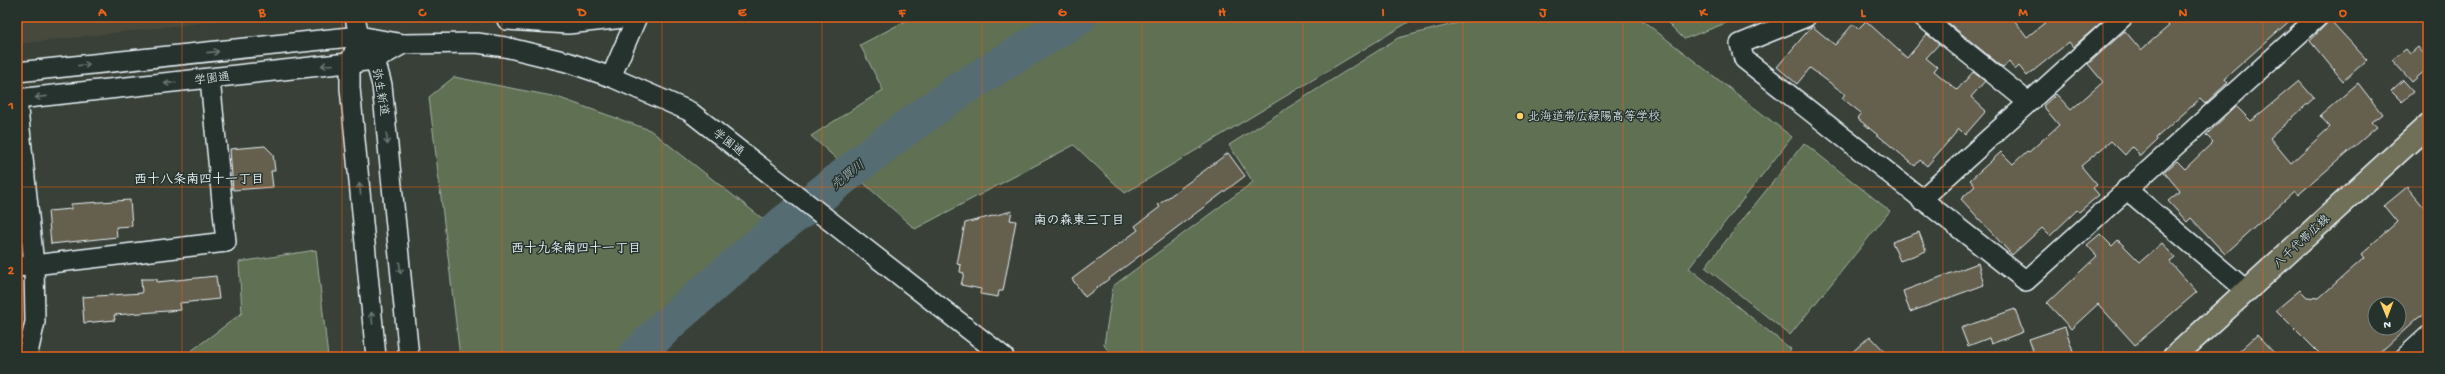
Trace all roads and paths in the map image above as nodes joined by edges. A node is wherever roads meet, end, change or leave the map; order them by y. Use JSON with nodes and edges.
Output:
{"nodes":[{"id":1,"x":355,"y":17,"type":"edge"},
{"id":2,"x":633,"y":17,"type":"edge"},
{"id":3,"x":637,"y":17,"type":"edge"},
{"id":4,"x":1806,"y":17,"type":"edge"},
{"id":5,"x":1923,"y":17,"type":"edge"},
{"id":6,"x":2123,"y":17,"type":"edge"},
{"id":7,"x":2318,"y":17,"type":"edge"},
{"id":8,"x":507,"y":19,"type":"edge"},
{"id":9,"x":359,"y":36,"type":"junction"},
{"id":10,"x":403,"y":44,"type":"junction"},
{"id":11,"x":506,"y":47,"type":"junction"},
{"id":12,"x":375,"y":60,"type":"junction"},
{"id":13,"x":350,"y":63,"type":"junction"},
{"id":14,"x":17,"y":72,"type":"edge"},
{"id":15,"x":611,"y":77,"type":"junction"},
{"id":16,"x":210,"y":79,"type":"junction"},
{"id":17,"x":17,"y":100,"type":"edge"},
{"id":18,"x":2028,"y":102,"type":"junction"},
{"id":19,"x":2428,"y":125,"type":"edge"},
{"id":20,"x":2126,"y":189,"type":"junction"},
{"id":21,"x":1922,"y":200,"type":"junction"},
{"id":22,"x":25,"y":266,"type":"edge"},
{"id":23,"x":2247,"y":291,"type":"junction"},
{"id":24,"x":2428,"y":336,"type":"edge"},
{"id":25,"x":27,"y":357,"type":"edge"},
{"id":26,"x":376,"y":357,"type":"edge"},
{"id":27,"x":409,"y":357,"type":"edge"},
{"id":28,"x":1004,"y":357,"type":"edge"},
{"id":29,"x":2174,"y":357,"type":"edge"},
{"id":30,"x":2405,"y":357,"type":"edge"}],
"edges":[{"from":1,"to":9,"type":"street"},
{"from":2,"to":8,"type":"street"},
{"from":3,"to":15,"type":"street"},
{"from":4,"to":21,"type":"street"},
{"from":5,"to":18,"type":"street"},
{"from":6,"to":18,"type":"street"},
{"from":7,"to":20,"type":"street"},
{"from":8,"to":11,"type":"street"},
{"from":9,"to":10,"type":"street","name":"学園通"},
{"from":9,"to":12,"type":"street","name":"弥生新道"},
{"from":9,"to":13,"type":"street"},
{"from":14,"to":9,"type":"street","name":"学園通","one_way":true},
{"from":10,"to":11,"type":"street","name":"学園通"},
{"from":10,"to":12,"type":"street","name":"学園通"},
{"from":11,"to":15,"type":"street","name":"学園通"},
{"from":12,"to":13,"type":"street","name":"学園通"},
{"from":12,"to":27,"type":"street","name":"弥生新道","one_way":true},
{"from":13,"to":16,"type":"street","name":"学園通","one_way":true},
{"from":26,"to":13,"type":"street","one_way":true},
{"from":15,"to":28,"type":"street","name":"学園通"},
{"from":16,"to":17,"type":"street","name":"学園通","one_way":true},
{"from":16,"to":22,"type":"street"},
{"from":17,"to":22,"type":"street"},
{"from":18,"to":21,"type":"street"},
{"from":19,"to":23,"type":"main road","name":"八千代帯広線"},
{"from":20,"to":21,"type":"street"},
{"from":20,"to":23,"type":"street"},
{"from":22,"to":25,"type":"street"},
{"from":23,"to":29,"type":"main road","name":"八千代帯広線"},
{"from":24,"to":30,"type":"street"}]}
